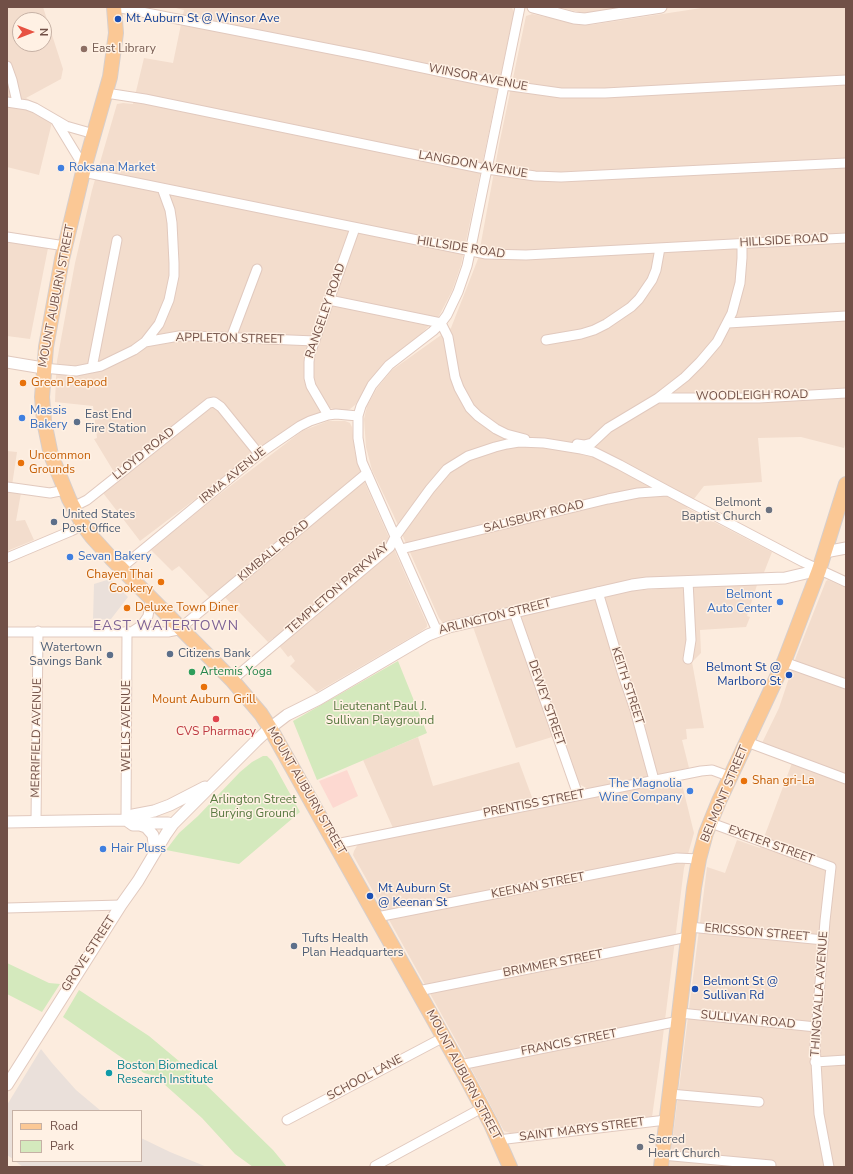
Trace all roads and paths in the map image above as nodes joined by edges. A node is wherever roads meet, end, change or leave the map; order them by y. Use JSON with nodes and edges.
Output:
{"nodes":[{"id":1,"x":115,"y":7,"type":"edge"},
{"id":2,"x":520,"y":7,"type":"edge"},
{"id":3,"x":533,"y":7,"type":"edge"},
{"id":4,"x":661,"y":7,"type":"edge"},
{"id":5,"x":7,"y":66,"type":"edge"},
{"id":6,"x":846,"y":80,"type":"edge"},
{"id":7,"x":504,"y":85,"type":"junction"},
{"id":8,"x":106,"y":92,"type":"junction"},
{"id":9,"x":7,"y":102,"type":"edge"},
{"id":10,"x":17,"y":102,"type":"junction"},
{"id":11,"x":56,"y":121,"type":"junction"},
{"id":12,"x":94,"y":134,"type":"junction"},
{"id":13,"x":846,"y":162,"type":"edge"},
{"id":14,"x":84,"y":169,"type":"junction"},
{"id":15,"x":487,"y":169,"type":"junction"},
{"id":16,"x":162,"y":188,"type":"junction"},
{"id":17,"x":355,"y":228,"type":"junction"},
{"id":18,"x":7,"y":237,"type":"edge"},
{"id":19,"x":846,"y":238,"type":"edge"},
{"id":20,"x":117,"y":240,"type":"dead end"},
{"id":21,"x":742,"y":244,"type":"junction"},
{"id":22,"x":65,"y":246,"type":"junction"},
{"id":23,"x":660,"y":248,"type":"junction"},
{"id":24,"x":470,"y":252,"type":"junction"},
{"id":25,"x":257,"y":269,"type":"dead end"},
{"id":26,"x":330,"y":300,"type":"junction"},
{"id":27,"x":846,"y":316,"type":"edge"},
{"id":28,"x":441,"y":323,"type":"junction"},
{"id":29,"x":728,"y":323,"type":"junction"},
{"id":30,"x":231,"y":338,"type":"junction"},
{"id":31,"x":546,"y":340,"type":"dead end"},
{"id":32,"x":315,"y":341,"type":"junction"},
{"id":33,"x":145,"y":342,"type":"junction"},
{"id":34,"x":7,"y":362,"type":"edge"},
{"id":35,"x":43,"y":368,"type":"junction"},
{"id":36,"x":92,"y":368,"type":"junction"},
{"id":37,"x":846,"y":393,"type":"edge"},
{"id":38,"x":658,"y":398,"type":"junction"},
{"id":39,"x":328,"y":415,"type":"junction"},
{"id":40,"x":358,"y":416,"type":"junction"},
{"id":41,"x":544,"y":443,"type":"junction"},
{"id":42,"x":259,"y":454,"type":"junction"},
{"id":43,"x":367,"y":473,"type":"junction"},
{"id":44,"x":846,"y":484,"type":"edge"},
{"id":45,"x":7,"y":487,"type":"edge"},
{"id":46,"x":65,"y":490,"type":"junction"},
{"id":47,"x":668,"y":491,"type":"junction"},
{"id":48,"x":73,"y":507,"type":"junction"},
{"id":49,"x":83,"y":525,"type":"junction"},
{"id":50,"x":395,"y":537,"type":"junction"},
{"id":51,"x":846,"y":548,"type":"edge"},
{"id":52,"x":401,"y":549,"type":"junction"},
{"id":53,"x":825,"y":552,"type":"junction"},
{"id":54,"x":7,"y":558,"type":"edge"},
{"id":55,"x":121,"y":568,"type":"junction"},
{"id":56,"x":819,"y":570,"type":"junction"},
{"id":57,"x":688,"y":581,"type":"junction"},
{"id":58,"x":846,"y":582,"type":"edge"},
{"id":59,"x":598,"y":592,"type":"junction"},
{"id":60,"x":149,"y":596,"type":"junction"},
{"id":61,"x":514,"y":612,"type":"junction"},
{"id":62,"x":181,"y":628,"type":"junction"},
{"id":63,"x":38,"y":631,"type":"junction"},
{"id":64,"x":130,"y":631,"type":"junction"},
{"id":65,"x":437,"y":631,"type":"junction"},
{"id":66,"x":7,"y":632,"type":"edge"},
{"id":67,"x":688,"y":659,"type":"dead end"},
{"id":68,"x":784,"y":662,"type":"junction"},
{"id":69,"x":232,"y":680,"type":"junction"},
{"id":70,"x":846,"y":684,"type":"edge"},
{"id":71,"x":270,"y":728,"type":"junction"},
{"id":72,"x":747,"y":742,"type":"junction"},
{"id":73,"x":731,"y":777,"type":"junction"},
{"id":74,"x":846,"y":779,"type":"edge"},
{"id":75,"x":654,"y":780,"type":"junction"},
{"id":76,"x":216,"y":781,"type":"junction"},
{"id":77,"x":578,"y":795,"type":"junction"},
{"id":78,"x":154,"y":811,"type":"junction"},
{"id":79,"x":126,"y":820,"type":"junction"},
{"id":80,"x":7,"y":822,"type":"edge"},
{"id":81,"x":36,"y":822,"type":"junction"},
{"id":82,"x":710,"y":823,"type":"junction"},
{"id":83,"x":173,"y":824,"type":"junction"},
{"id":84,"x":140,"y":825,"type":"junction"},
{"id":85,"x":336,"y":844,"type":"junction"},
{"id":86,"x":155,"y":852,"type":"junction"},
{"id":87,"x":699,"y":859,"type":"junction"},
{"id":88,"x":831,"y":867,"type":"joint"},
{"id":89,"x":121,"y":905,"type":"junction"},
{"id":90,"x":7,"y":908,"type":"edge"},
{"id":91,"x":377,"y":917,"type":"junction"},
{"id":92,"x":689,"y":932,"type":"junction"},
{"id":93,"x":824,"y":940,"type":"junction"},
{"id":94,"x":418,"y":991,"type":"junction"},
{"id":95,"x":679,"y":1017,"type":"junction"},
{"id":96,"x":816,"y":1026,"type":"junction"},
{"id":97,"x":444,"y":1037,"type":"junction"},
{"id":98,"x":846,"y":1060,"type":"edge"},
{"id":99,"x":815,"y":1062,"type":"junction"},
{"id":100,"x":460,"y":1065,"type":"junction"},
{"id":101,"x":7,"y":1085,"type":"edge"},
{"id":102,"x":670,"y":1094,"type":"junction"},
{"id":103,"x":759,"y":1102,"type":"dead end"},
{"id":104,"x":482,"y":1108,"type":"junction"},
{"id":105,"x":287,"y":1120,"type":"dead end"},
{"id":106,"x":666,"y":1120,"type":"junction"},
{"id":107,"x":498,"y":1140,"type":"junction"},
{"id":108,"x":661,"y":1161,"type":"edge"},
{"id":109,"x":771,"y":1165,"type":"dead end"},
{"id":110,"x":374,"y":1166,"type":"edge"},
{"id":111,"x":510,"y":1167,"type":"edge"},
{"id":112,"x":829,"y":1167,"type":"edge"}],
"edges":[{"from":1,"to":7,"type":"street","name":"WINSOR AVENUE"},
{"from":1,"to":8,"type":"main road","name":"MOUNT AUBURN STREET"},
{"from":2,"to":7,"type":"street"},
{"from":3,"to":4,"type":"street"},
{"from":5,"to":10,"type":"street"},
{"from":6,"to":7,"type":"street","name":"WINSOR AVENUE"},
{"from":7,"to":15,"type":"street"},
{"from":8,"to":12,"type":"main road","name":"MOUNT AUBURN STREET"},
{"from":8,"to":15,"type":"street","name":"LANGDON AVENUE"},
{"from":9,"to":10,"type":"street"},
{"from":10,"to":11,"type":"street"},
{"from":11,"to":12,"type":"street"},
{"from":11,"to":14,"type":"street"},
{"from":12,"to":14,"type":"main road","name":"MOUNT AUBURN STREET"},
{"from":13,"to":15,"type":"street","name":"LANGDON AVENUE"},
{"from":14,"to":16,"type":"street","name":"HILLSIDE ROAD"},
{"from":14,"to":22,"type":"main road","name":"MOUNT AUBURN STREET"},
{"from":15,"to":24,"type":"street"},
{"from":16,"to":17,"type":"street","name":"HILLSIDE ROAD"},
{"from":16,"to":33,"type":"street"},
{"from":17,"to":24,"type":"street","name":"HILLSIDE ROAD"},
{"from":17,"to":26,"type":"street","name":"RANGELEY ROAD"},
{"from":18,"to":22,"type":"street"},
{"from":19,"to":21,"type":"street","name":"HILLSIDE ROAD"},
{"from":20,"to":36,"type":"street"},
{"from":21,"to":23,"type":"street","name":"HILLSIDE ROAD"},
{"from":21,"to":29,"type":"street"},
{"from":22,"to":35,"type":"main road","name":"MOUNT AUBURN STREET"},
{"from":23,"to":24,"type":"street","name":"HILLSIDE ROAD"},
{"from":23,"to":31,"type":"street"},
{"from":24,"to":28,"type":"street"},
{"from":25,"to":30,"type":"street"},
{"from":26,"to":28,"type":"street"},
{"from":26,"to":32,"type":"street","name":"RANGELEY ROAD"},
{"from":27,"to":29,"type":"street"},
{"from":28,"to":40,"type":"street"},
{"from":28,"to":41,"type":"street"},
{"from":29,"to":38,"type":"street"},
{"from":30,"to":32,"type":"street","name":"APPLETON STREET"},
{"from":30,"to":33,"type":"street","name":"APPLETON STREET"},
{"from":32,"to":39,"type":"street","name":"RANGELEY ROAD"},
{"from":33,"to":36,"type":"street"},
{"from":34,"to":35,"type":"street"},
{"from":35,"to":36,"type":"street"},
{"from":35,"to":46,"type":"main road","name":"MOUNT AUBURN STREET"},
{"from":37,"to":38,"type":"street","name":"WOODLEIGH ROAD"},
{"from":38,"to":41,"type":"street"},
{"from":39,"to":40,"type":"street","name":"IRMA AVENUE"},
{"from":39,"to":42,"type":"street","name":"IRMA AVENUE"},
{"from":40,"to":43,"type":"street"},
{"from":41,"to":47,"type":"street","name":"TEMPLETON PARKWAY"},
{"from":41,"to":50,"type":"street","name":"TEMPLETON PARKWAY"},
{"from":42,"to":48,"type":"street","name":"LLOYD ROAD"},
{"from":42,"to":55,"type":"street","name":"IRMA AVENUE"},
{"from":43,"to":50,"type":"street"},
{"from":43,"to":62,"type":"street","name":"KIMBALL ROAD"},
{"from":44,"to":53,"type":"main road","name":"BELMONT STREET"},
{"from":45,"to":46,"type":"street"},
{"from":46,"to":48,"type":"main road","name":"MOUNT AUBURN STREET"},
{"from":47,"to":52,"type":"street","name":"SALISBURY ROAD"},
{"from":47,"to":56,"type":"street","name":"TEMPLETON PARKWAY"},
{"from":48,"to":49,"type":"main road","name":"MOUNT AUBURN STREET"},
{"from":49,"to":54,"type":"street"},
{"from":49,"to":55,"type":"main road","name":"MOUNT AUBURN STREET"},
{"from":50,"to":52,"type":"street"},
{"from":50,"to":69,"type":"street","name":"TEMPLETON PARKWAY"},
{"from":51,"to":53,"type":"street"},
{"from":52,"to":65,"type":"street"},
{"from":53,"to":56,"type":"main road","name":"BELMONT STREET"},
{"from":55,"to":60,"type":"main road","name":"MOUNT AUBURN STREET"},
{"from":56,"to":57,"type":"street","name":"ARLINGTON STREET"},
{"from":56,"to":58,"type":"street","name":"TEMPLETON PARKWAY"},
{"from":56,"to":68,"type":"main road","name":"BELMONT STREET"},
{"from":57,"to":59,"type":"street","name":"ARLINGTON STREET"},
{"from":57,"to":67,"type":"street"},
{"from":59,"to":61,"type":"street","name":"ARLINGTON STREET"},
{"from":59,"to":75,"type":"street","name":"KEITH STREET"},
{"from":60,"to":62,"type":"main road","name":"MOUNT AUBURN STREET"},
{"from":60,"to":64,"type":"street"},
{"from":61,"to":65,"type":"street","name":"ARLINGTON STREET"},
{"from":61,"to":77,"type":"street","name":"DEWEY STREET"},
{"from":62,"to":64,"type":"street"},
{"from":62,"to":69,"type":"main road","name":"MOUNT AUBURN STREET"},
{"from":63,"to":64,"type":"street"},
{"from":63,"to":66,"type":"street"},
{"from":63,"to":81,"type":"street","name":"MERRIFIELD AVENUE"},
{"from":64,"to":79,"type":"street","name":"WELLS AVENUE"},
{"from":65,"to":71,"type":"street","name":"ARLINGTON STREET"},
{"from":68,"to":70,"type":"street"},
{"from":68,"to":72,"type":"main road","name":"BELMONT STREET"},
{"from":69,"to":71,"type":"main road","name":"MOUNT AUBURN STREET"},
{"from":71,"to":76,"type":"street","name":"ARLINGTON STREET"},
{"from":71,"to":85,"type":"main road","name":"MOUNT AUBURN STREET"},
{"from":72,"to":73,"type":"main road","name":"BELMONT STREET"},
{"from":72,"to":74,"type":"street"},
{"from":73,"to":75,"type":"street","name":"PRENTISS STREET"},
{"from":73,"to":82,"type":"main road","name":"BELMONT STREET"},
{"from":75,"to":77,"type":"street","name":"PRENTISS STREET"},
{"from":76,"to":78,"type":"street","name":"ARLINGTON STREET"},
{"from":76,"to":83,"type":"street","name":"ARLINGTON STREET"},
{"from":77,"to":85,"type":"street","name":"PRENTISS STREET"},
{"from":78,"to":79,"type":"street","name":"ARLINGTON STREET"},
{"from":78,"to":83,"type":"street"},
{"from":79,"to":81,"type":"street","name":"ARLINGTON STREET"},
{"from":79,"to":84,"type":"street","name":"ARLINGTON STREET"},
{"from":80,"to":81,"type":"street","name":"ARLINGTON STREET"},
{"from":82,"to":87,"type":"main road","name":"BELMONT STREET"},
{"from":82,"to":88,"type":"street","name":"EXETER STREET"},
{"from":83,"to":84,"type":"street","name":"ARLINGTON STREET"},
{"from":83,"to":86,"type":"street","name":"GROVE STREET"},
{"from":84,"to":86,"type":"street"},
{"from":85,"to":91,"type":"main road","name":"MOUNT AUBURN STREET"},
{"from":86,"to":89,"type":"street","name":"GROVE STREET"},
{"from":87,"to":91,"type":"street","name":"KEENAN STREET"},
{"from":87,"to":92,"type":"main road","name":"BELMONT STREET"},
{"from":88,"to":93,"type":"street","name":"THINGVALLA AVENUE"},
{"from":89,"to":90,"type":"street"},
{"from":89,"to":101,"type":"street","name":"GROVE STREET"},
{"from":91,"to":94,"type":"main road","name":"MOUNT AUBURN STREET"},
{"from":92,"to":93,"type":"street","name":"ERICSSON STREET"},
{"from":92,"to":94,"type":"street","name":"BRIMMER STREET"},
{"from":92,"to":95,"type":"main road","name":"BELMONT STREET"},
{"from":93,"to":96,"type":"street","name":"THINGVALLA AVENUE"},
{"from":94,"to":97,"type":"main road","name":"MOUNT AUBURN STREET"},
{"from":95,"to":96,"type":"street","name":"SULLIVAN ROAD"},
{"from":95,"to":100,"type":"street","name":"FRANCIS STREET"},
{"from":95,"to":102,"type":"main road","name":"BELMONT STREET"},
{"from":96,"to":99,"type":"street","name":"THINGVALLA AVENUE"},
{"from":97,"to":100,"type":"main road","name":"MOUNT AUBURN STREET"},
{"from":97,"to":105,"type":"street","name":"SCHOOL LANE"},
{"from":98,"to":99,"type":"street"},
{"from":99,"to":112,"type":"street","name":"THINGVALLA AVENUE"},
{"from":100,"to":104,"type":"main road","name":"MOUNT AUBURN STREET"},
{"from":102,"to":103,"type":"street"},
{"from":102,"to":106,"type":"main road","name":"BELMONT STREET"},
{"from":104,"to":107,"type":"main road","name":"MOUNT AUBURN STREET"},
{"from":104,"to":110,"type":"street"},
{"from":106,"to":107,"type":"street","name":"SAINT MARYS STREET"},
{"from":106,"to":108,"type":"main road","name":"BELMONT STREET"},
{"from":107,"to":111,"type":"main road","name":"MOUNT AUBURN STREET"},
{"from":108,"to":109,"type":"street"}]}
